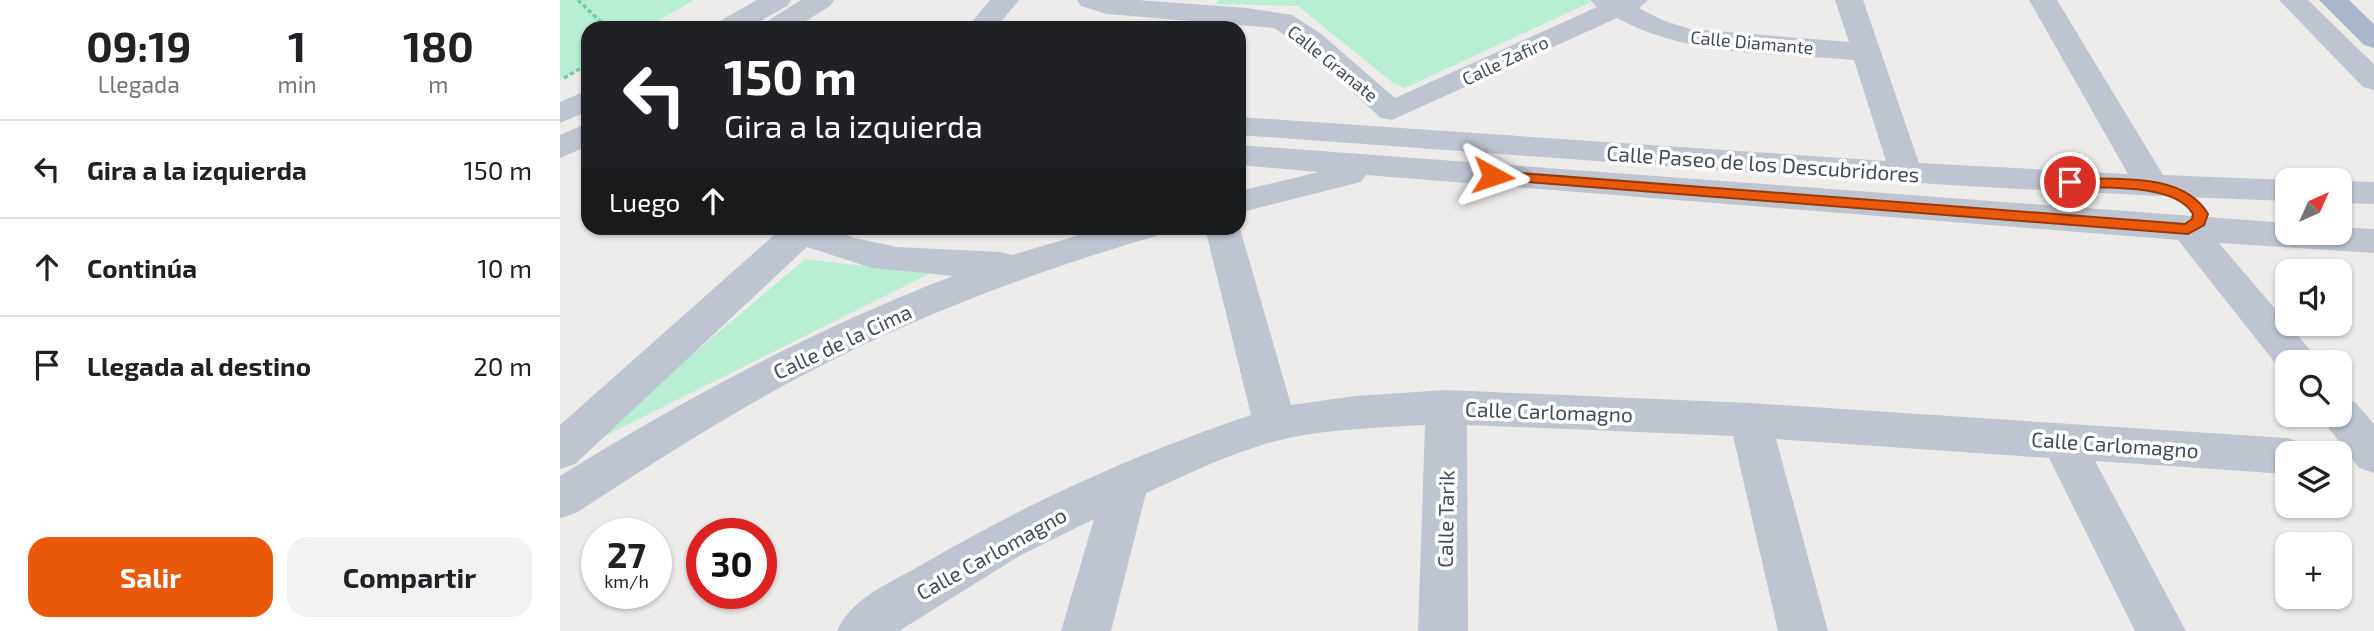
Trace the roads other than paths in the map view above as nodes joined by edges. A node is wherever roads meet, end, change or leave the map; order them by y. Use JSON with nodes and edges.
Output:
{"nodes":[{"id":1,"x":778,"y":0,"type":"edge"},
{"id":2,"x":820,"y":0,"type":"edge"},
{"id":3,"x":1004,"y":0,"type":"edge"},
{"id":4,"x":1091,"y":0,"type":"edge"},
{"id":5,"x":1849,"y":0,"type":"edge"},
{"id":6,"x":2043,"y":0,"type":"edge"},
{"id":7,"x":2293,"y":0,"type":"edge"},
{"id":8,"x":2333,"y":0,"type":"edge"},
{"id":9,"x":2369,"y":0,"type":"edge"},
{"id":10,"x":1619,"y":3,"type":"edge"},
{"id":11,"x":2374,"y":5,"type":"edge"},
{"id":12,"x":1189,"y":6,"type":"edge"},
{"id":13,"x":740,"y":21,"type":"edge"},
{"id":14,"x":787,"y":21,"type":"edge"},
{"id":15,"x":987,"y":21,"type":"edge"},
{"id":16,"x":2374,"y":39,"type":"edge"},
{"id":17,"x":1866,"y":52,"type":"junction"},
{"id":18,"x":2374,"y":81,"type":"edge"},
{"id":19,"x":581,"y":111,"type":"edge"},
{"id":20,"x":1246,"y":127,"type":"edge"},
{"id":21,"x":1388,"y":138,"type":"junction"},
{"id":22,"x":560,"y":148,"type":"edge"},
{"id":23,"x":1246,"y":154,"type":"edge"},
{"id":24,"x":1906,"y":173,"type":"junction"},
{"id":25,"x":2153,"y":187,"type":"junction"},
{"id":26,"x":2275,"y":190,"type":"edge"},
{"id":27,"x":2352,"y":192,"type":"edge"},
{"id":28,"x":2374,"y":193,"type":"edge"},
{"id":29,"x":1246,"y":199,"type":"edge"},
{"id":30,"x":2188,"y":229,"type":"junction"},
{"id":31,"x":795,"y":235,"type":"edge"},
{"id":32,"x":818,"y":235,"type":"edge"},
{"id":33,"x":1120,"y":235,"type":"edge"},
{"id":34,"x":1225,"y":235,"type":"edge"},
{"id":35,"x":2374,"y":241,"type":"edge"},
{"id":36,"x":1017,"y":265,"type":"junction"},
{"id":37,"x":2287,"y":350,"type":"edge"},
{"id":38,"x":1446,"y":407,"type":"junction"},
{"id":39,"x":1750,"y":420,"type":"junction"},
{"id":40,"x":1275,"y":424,"type":"junction"},
{"id":41,"x":2351,"y":427,"type":"edge"},
{"id":42,"x":2063,"y":440,"type":"junction"},
{"id":43,"x":560,"y":451,"type":"edge"},
{"id":44,"x":2275,"y":455,"type":"edge"},
{"id":45,"x":2374,"y":455,"type":"edge"},
{"id":46,"x":2352,"y":460,"type":"edge"},
{"id":47,"x":2374,"y":462,"type":"edge"},
{"id":48,"x":1127,"y":481,"type":"junction"},
{"id":49,"x":560,"y":499,"type":"edge"},
{"id":50,"x":862,"y":631,"type":"edge"},
{"id":51,"x":1086,"y":631,"type":"edge"},
{"id":52,"x":1443,"y":631,"type":"edge"},
{"id":53,"x":1803,"y":631,"type":"edge"},
{"id":54,"x":2161,"y":631,"type":"edge"}],
"edges":[{"from":1,"to":13,"type":"street"},
{"from":2,"to":14,"type":"street"},
{"from":3,"to":15,"type":"street"},
{"from":4,"to":12,"type":"street","name":"Calle Granate"},
{"from":5,"to":17,"type":"street"},
{"from":6,"to":25,"type":"street"},
{"from":7,"to":18,"type":"street"},
{"from":8,"to":16,"type":"main road"},
{"from":9,"to":11,"type":"main road"},
{"from":10,"to":17,"type":"street","name":"Calle Diamante"},
{"from":10,"to":21,"type":"street","name":"Calle Zafiro"},
{"from":12,"to":21,"type":"street","name":"Calle Granate"},
{"from":17,"to":24,"type":"street"},
{"from":19,"to":22,"type":"street"},
{"from":20,"to":21,"type":"street","name":"Calle Paseo de los Descubridores"},
{"from":21,"to":23,"type":"street","name":"Calle Paseo de los Descubridores"},
{"from":21,"to":24,"type":"street","name":"Calle Paseo de los Descubridores"},
{"from":21,"to":29,"type":"street"},
{"from":21,"to":30,"type":"street","name":"Calle Paseo de los Descubridores"},
{"from":24,"to":25,"type":"street","name":"Calle Paseo de los Descubridores"},
{"from":25,"to":26,"type":"street","name":"Calle Paseo de los Descubridores"},
{"from":25,"to":30,"type":"street"},
{"from":27,"to":28,"type":"street"},
{"from":30,"to":35,"type":"street","name":"Calle Paseo de los Descubridores"},
{"from":30,"to":37,"type":"street"},
{"from":31,"to":43,"type":"street"},
{"from":32,"to":36,"type":"street"},
{"from":33,"to":36,"type":"street","name":"Calle de la Cima"},
{"from":34,"to":40,"type":"street"},
{"from":36,"to":49,"type":"street","name":"Calle de la Cima"},
{"from":38,"to":39,"type":"street","name":"Calle Carlomagno"},
{"from":38,"to":40,"type":"street","name":"Calle Carlomagno"},
{"from":38,"to":52,"type":"street","name":"Calle Tarik"},
{"from":39,"to":42,"type":"street","name":"Calle Carlomagno"},
{"from":39,"to":53,"type":"street"},
{"from":40,"to":48,"type":"street","name":"Calle Carlomagno"},
{"from":41,"to":45,"type":"street"},
{"from":42,"to":44,"type":"street","name":"Calle Carlomagno"},
{"from":42,"to":54,"type":"street"},
{"from":46,"to":47,"type":"street"},
{"from":48,"to":50,"type":"street","name":"Calle Carlomagno"},
{"from":48,"to":51,"type":"street"}]}
